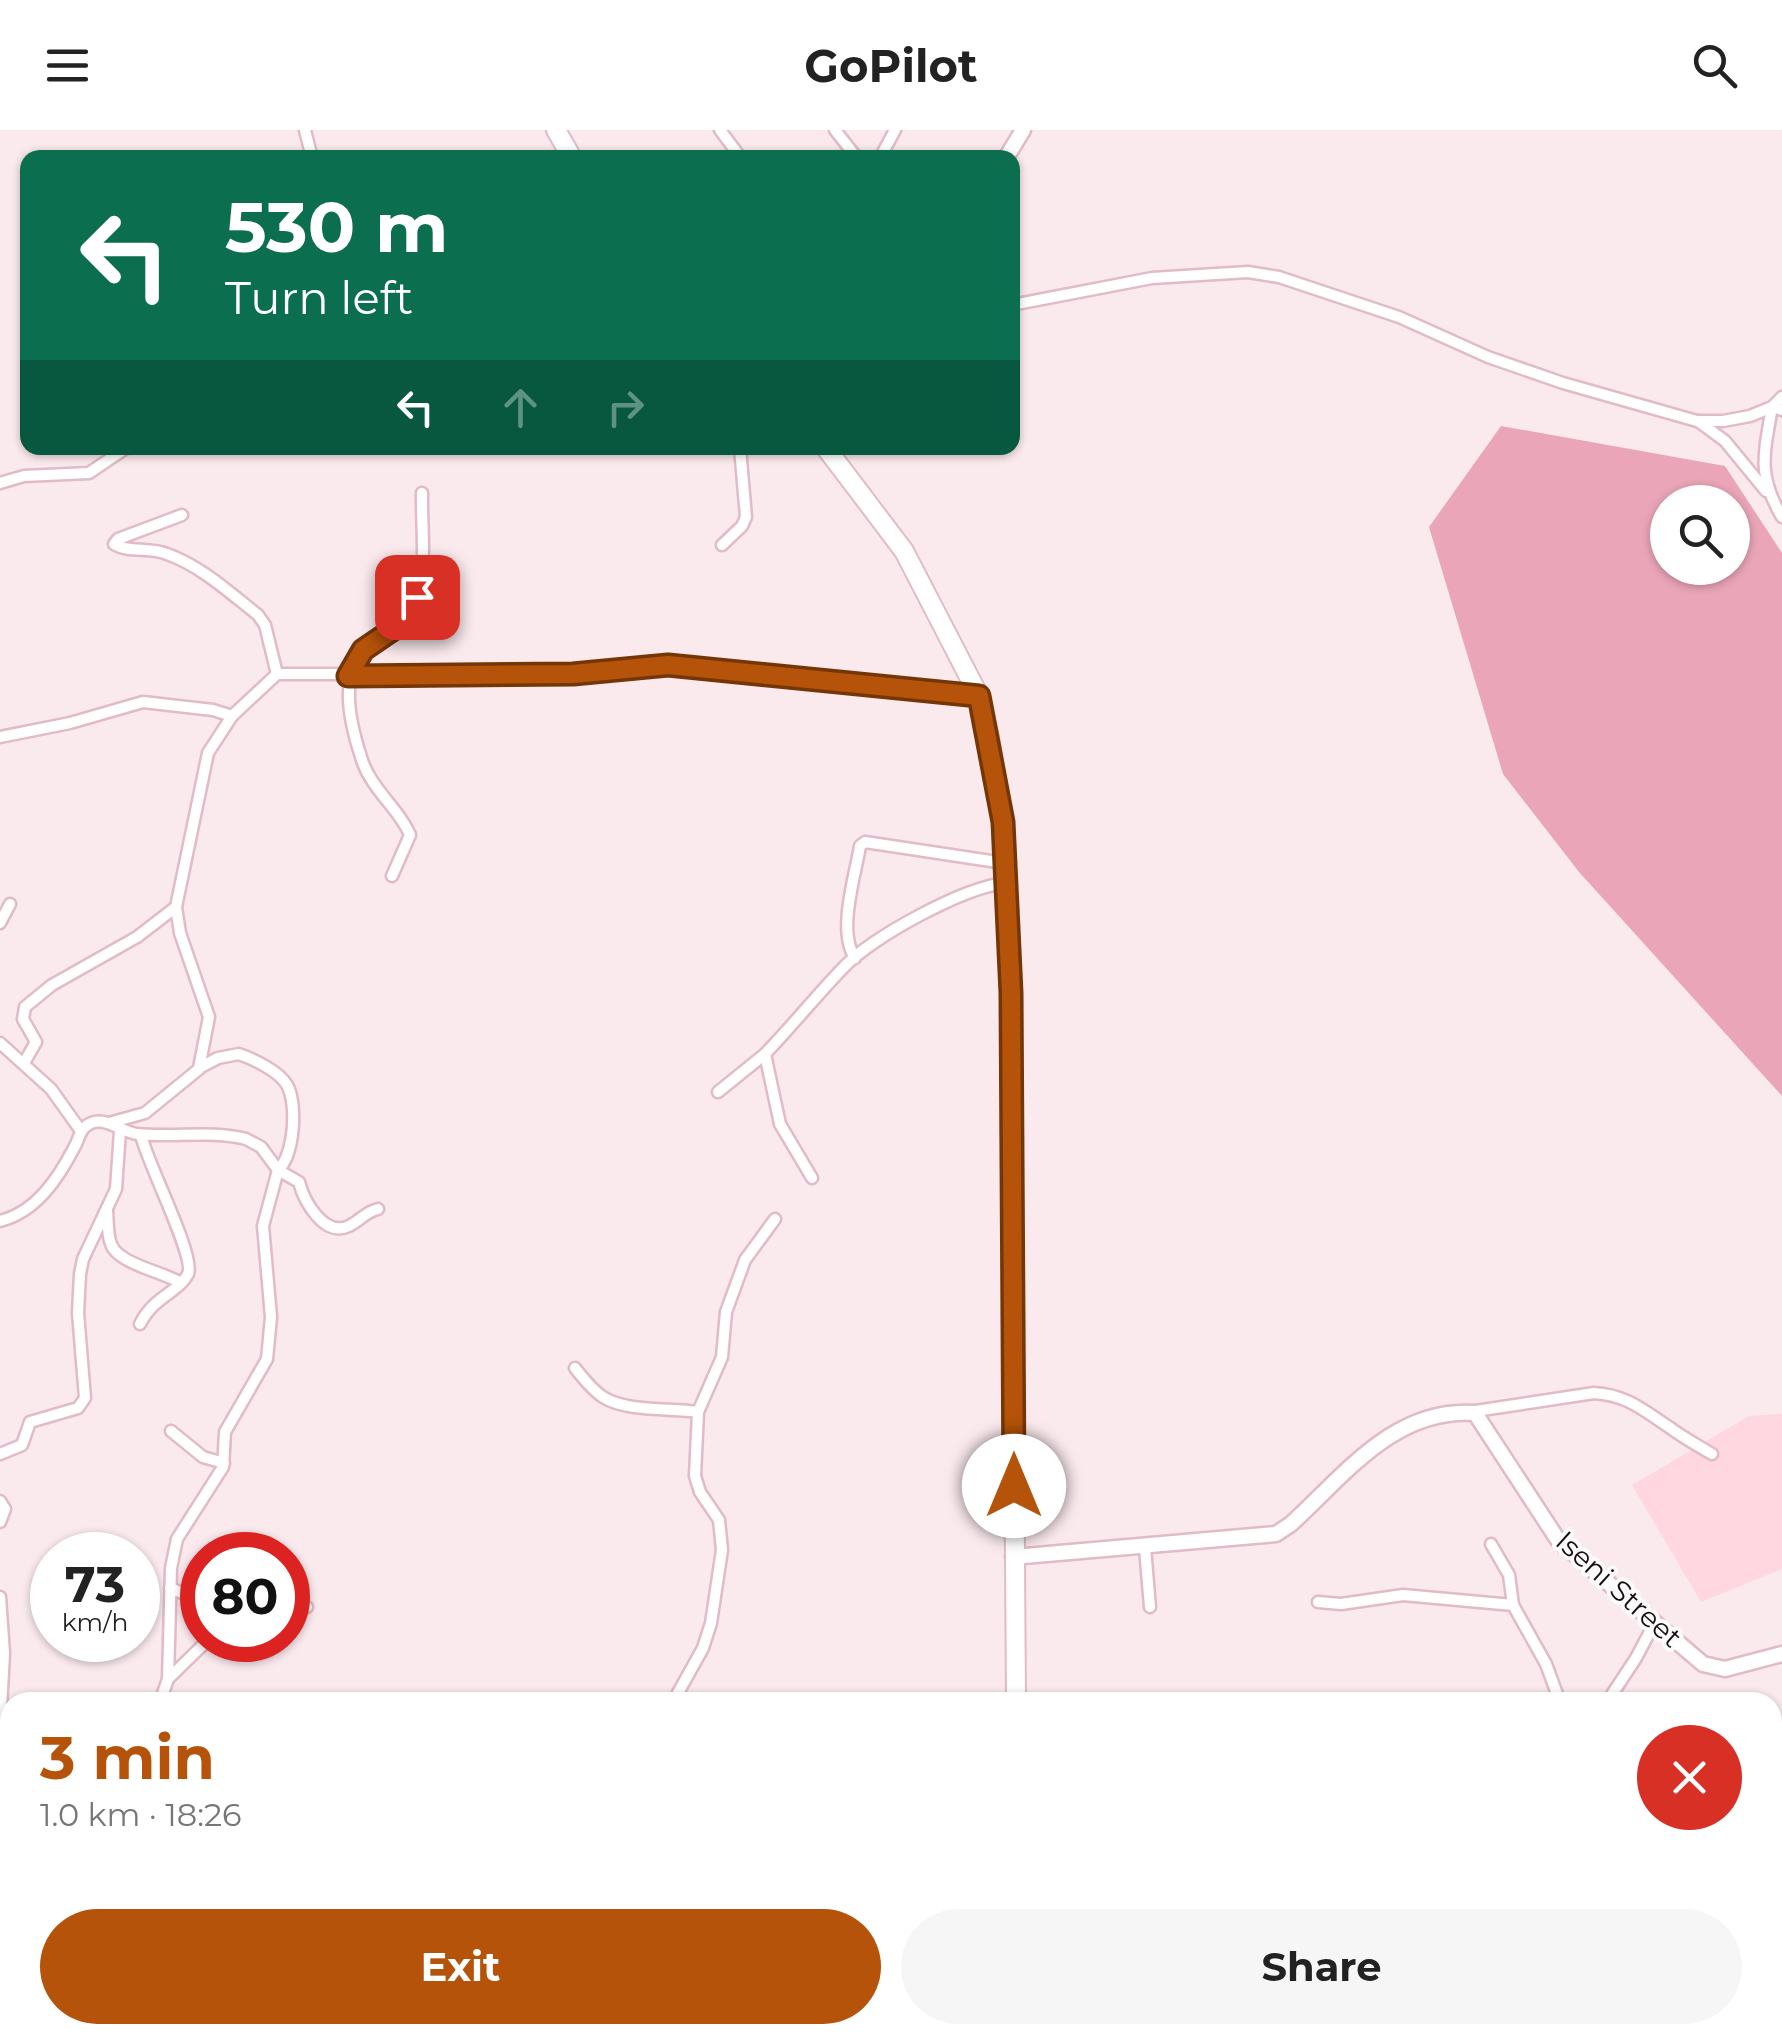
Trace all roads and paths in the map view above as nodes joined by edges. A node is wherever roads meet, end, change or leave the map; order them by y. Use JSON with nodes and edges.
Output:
{"nodes":[{"id":1,"x":835,"y":130,"type":"edge"},
{"id":2,"x":851,"y":150,"type":"edge"},
{"id":3,"x":1020,"y":303,"type":"edge"},
{"id":4,"x":1782,"y":397,"type":"edge"},
{"id":5,"x":1777,"y":409,"type":"edge"},
{"id":6,"x":1697,"y":420,"type":"junction"},
{"id":7,"x":116,"y":455,"type":"edge"},
{"id":8,"x":741,"y":455,"type":"edge"},
{"id":9,"x":835,"y":455,"type":"edge"},
{"id":10,"x":0,"y":483,"type":"edge"},
{"id":11,"x":1766,"y":492,"type":"junction"},
{"id":12,"x":422,"y":493,"type":"dead end"},
{"id":13,"x":182,"y":515,"type":"dead end"},
{"id":14,"x":1782,"y":518,"type":"edge"},
{"id":15,"x":722,"y":545,"type":"dead end"},
{"id":16,"x":277,"y":674,"type":"junction"},
{"id":17,"x":348,"y":676,"type":"junction"},
{"id":18,"x":979,"y":696,"type":"junction"},
{"id":19,"x":232,"y":716,"type":"junction"},
{"id":20,"x":0,"y":737,"type":"edge"},
{"id":21,"x":1004,"y":863,"type":"junction"},
{"id":22,"x":392,"y":876,"type":"dead end"},
{"id":23,"x":1005,"y":883,"type":"junction"},
{"id":24,"x":10,"y":904,"type":"dead end"},
{"id":25,"x":176,"y":907,"type":"junction"},
{"id":26,"x":0,"y":923,"type":"edge"},
{"id":27,"x":854,"y":958,"type":"junction"},
{"id":28,"x":0,"y":1043,"type":"edge"},
{"id":29,"x":765,"y":1054,"type":"junction"},
{"id":30,"x":24,"y":1062,"type":"junction"},
{"id":31,"x":199,"y":1069,"type":"junction"},
{"id":32,"x":718,"y":1092,"type":"dead end"},
{"id":33,"x":109,"y":1123,"type":"junction"},
{"id":34,"x":82,"y":1130,"type":"junction"},
{"id":35,"x":120,"y":1130,"type":"junction"},
{"id":36,"x":141,"y":1134,"type":"junction"},
{"id":37,"x":278,"y":1170,"type":"junction"},
{"id":38,"x":812,"y":1178,"type":"dead end"},
{"id":39,"x":378,"y":1209,"type":"dead end"},
{"id":40,"x":106,"y":1210,"type":"junction"},
{"id":41,"x":775,"y":1219,"type":"dead end"},
{"id":42,"x":0,"y":1221,"type":"edge"},
{"id":43,"x":181,"y":1283,"type":"junction"},
{"id":44,"x":140,"y":1324,"type":"dead end"},
{"id":45,"x":575,"y":1368,"type":"dead end"},
{"id":46,"x":698,"y":1412,"type":"junction"},
{"id":47,"x":1468,"y":1412,"type":"junction"},
{"id":48,"x":170,"y":1431,"type":"dead end"},
{"id":49,"x":0,"y":1454,"type":"edge"},
{"id":50,"x":1712,"y":1454,"type":"dead end"},
{"id":51,"x":224,"y":1463,"type":"junction"},
{"id":52,"x":0,"y":1501,"type":"edge"},
{"id":53,"x":0,"y":1522,"type":"edge"},
{"id":54,"x":1491,"y":1544,"type":"dead end"},
{"id":55,"x":1144,"y":1548,"type":"junction"},
{"id":56,"x":1013,"y":1557,"type":"junction"},
{"id":57,"x":170,"y":1588,"type":"junction"},
{"id":58,"x":180,"y":1592,"type":"edge"},
{"id":59,"x":0,"y":1597,"type":"edge"},
{"id":60,"x":1318,"y":1602,"type":"dead end"},
{"id":61,"x":1513,"y":1604,"type":"junction"},
{"id":62,"x":1150,"y":1607,"type":"dead end"},
{"id":63,"x":1655,"y":1622,"type":"junction"},
{"id":64,"x":2,"y":1654,"type":"edge"},
{"id":65,"x":1782,"y":1654,"type":"edge"},
{"id":66,"x":185,"y":1662,"type":"edge"},
{"id":67,"x":168,"y":1679,"type":"junction"},
{"id":68,"x":1,"y":1692,"type":"edge"},
{"id":69,"x":163,"y":1692,"type":"edge"},
{"id":70,"x":679,"y":1692,"type":"edge"},
{"id":71,"x":1016,"y":1692,"type":"edge"},
{"id":72,"x":1556,"y":1692,"type":"edge"},
{"id":73,"x":1613,"y":1692,"type":"edge"}],
"edges":[{"from":1,"to":2,"type":"street"},
{"from":3,"to":6,"type":"street"},
{"from":4,"to":5,"type":"street"},
{"from":5,"to":6,"type":"street"},
{"from":5,"to":11,"type":"street"},
{"from":6,"to":11,"type":"street"},
{"from":7,"to":10,"type":"street"},
{"from":8,"to":15,"type":"street"},
{"from":9,"to":18,"type":"highway"},
{"from":11,"to":14,"type":"street"},
{"from":12,"to":17,"type":"street"},
{"from":13,"to":16,"type":"street"},
{"from":16,"to":17,"type":"street"},
{"from":16,"to":19,"type":"street"},
{"from":17,"to":18,"type":"street"},
{"from":17,"to":22,"type":"street"},
{"from":18,"to":21,"type":"highway"},
{"from":19,"to":20,"type":"street"},
{"from":19,"to":25,"type":"street"},
{"from":21,"to":23,"type":"highway"},
{"from":21,"to":27,"type":"street"},
{"from":23,"to":27,"type":"street"},
{"from":23,"to":56,"type":"highway"},
{"from":24,"to":26,"type":"street"},
{"from":25,"to":30,"type":"street"},
{"from":25,"to":31,"type":"street"},
{"from":27,"to":29,"type":"street"},
{"from":28,"to":30,"type":"street"},
{"from":29,"to":32,"type":"street"},
{"from":29,"to":38,"type":"street"},
{"from":30,"to":34,"type":"street"},
{"from":31,"to":33,"type":"street"},
{"from":31,"to":37,"type":"street"},
{"from":33,"to":34,"type":"street"},
{"from":33,"to":35,"type":"street"},
{"from":34,"to":42,"type":"street"},
{"from":35,"to":36,"type":"street"},
{"from":35,"to":40,"type":"street"},
{"from":36,"to":37,"type":"street"},
{"from":36,"to":43,"type":"street"},
{"from":37,"to":39,"type":"street"},
{"from":37,"to":51,"type":"street"},
{"from":40,"to":43,"type":"street"},
{"from":40,"to":49,"type":"street"},
{"from":41,"to":46,"type":"street"},
{"from":43,"to":44,"type":"street"},
{"from":45,"to":46,"type":"street"},
{"from":46,"to":70,"type":"street"},
{"from":47,"to":50,"type":"street"},
{"from":47,"to":55,"type":"street"},
{"from":47,"to":63,"type":"street","name":"Iseni Street"},
{"from":48,"to":51,"type":"street"},
{"from":51,"to":57,"type":"street"},
{"from":52,"to":53,"type":"street"},
{"from":54,"to":61,"type":"street"},
{"from":55,"to":56,"type":"street"},
{"from":55,"to":62,"type":"street"},
{"from":56,"to":71,"type":"highway"},
{"from":57,"to":58,"type":"street"},
{"from":57,"to":67,"type":"street"},
{"from":59,"to":64,"type":"street"},
{"from":60,"to":61,"type":"street"},
{"from":61,"to":72,"type":"street"},
{"from":63,"to":65,"type":"street","name":"Iseni Street"},
{"from":63,"to":73,"type":"street"},
{"from":64,"to":68,"type":"street"},
{"from":66,"to":67,"type":"street"},
{"from":67,"to":69,"type":"street"}]}
